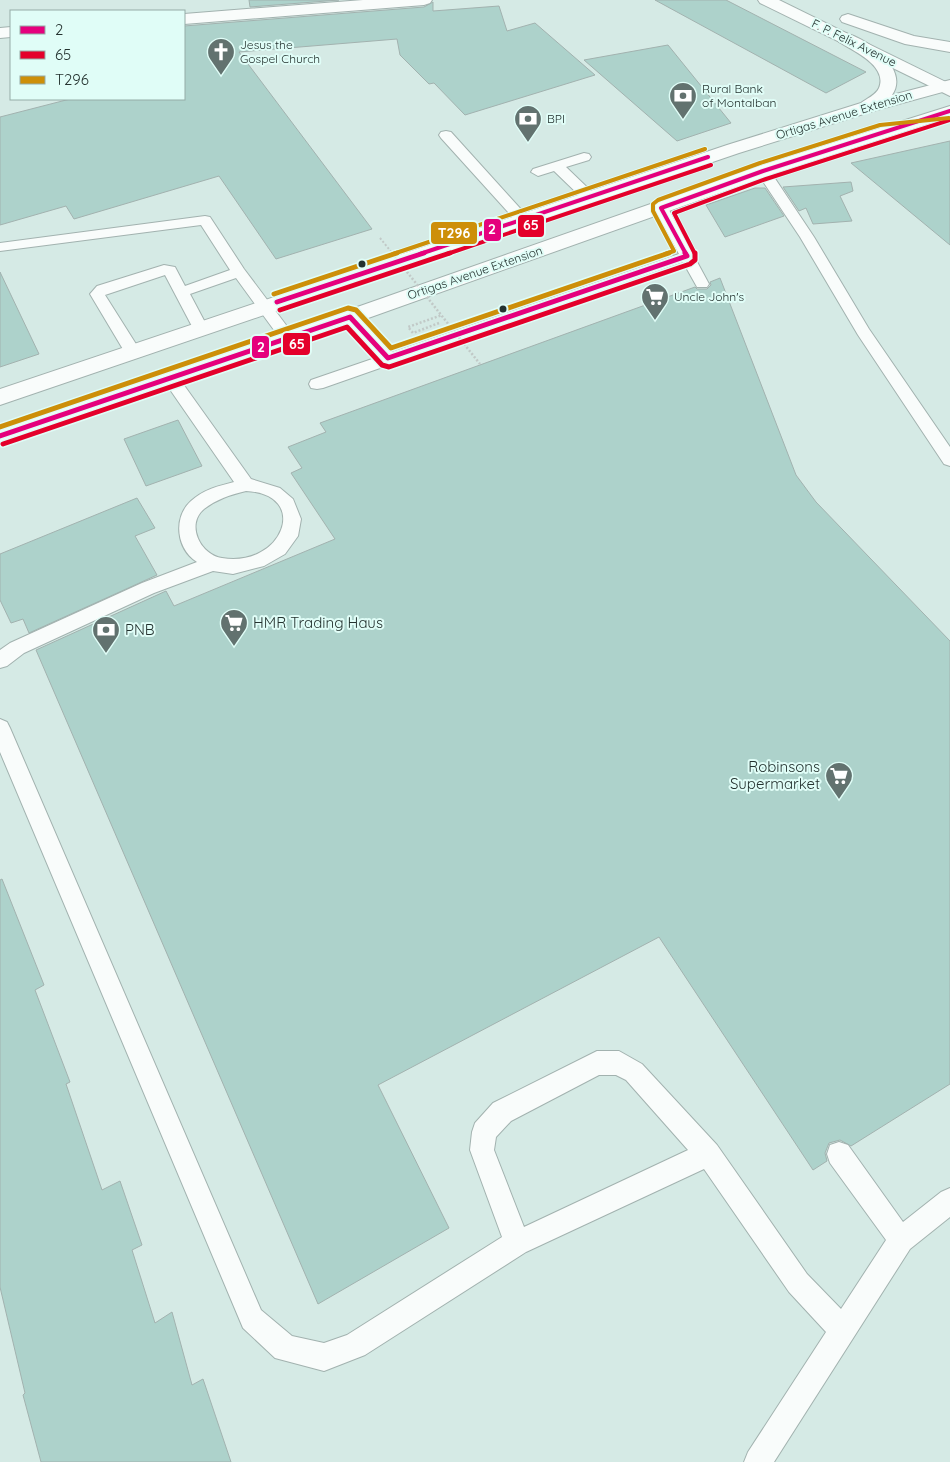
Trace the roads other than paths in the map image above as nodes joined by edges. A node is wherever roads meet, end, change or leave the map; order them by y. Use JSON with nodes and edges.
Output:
{"nodes":[{"id":1,"x":424,"y":0,"type":"edge"},
{"id":2,"x":766,"y":0,"type":"edge"},
{"id":3,"x":832,"y":12,"type":"dead end"},
{"id":4,"x":185,"y":19,"type":"edge"},
{"id":5,"x":848,"y":19,"type":"junction"},
{"id":6,"x":845,"y":38,"type":"junction"},
{"id":7,"x":950,"y":47,"type":"edge"},
{"id":8,"x":925,"y":59,"type":"dead end"},
{"id":9,"x":947,"y":87,"type":"edge"},
{"id":10,"x":867,"y":107,"type":"junction"},
{"id":11,"x":950,"y":110,"type":"edge"},
{"id":12,"x":950,"y":128,"type":"edge"},
{"id":13,"x":883,"y":133,"type":"junction"},
{"id":14,"x":446,"y":135,"type":"dead end"},
{"id":15,"x":584,"y":157,"type":"dead end"},
{"id":16,"x":557,"y":166,"type":"junction"},
{"id":17,"x":763,"y":171,"type":"junction"},
{"id":18,"x":538,"y":172,"type":"dead end"},
{"id":19,"x":588,"y":196,"type":"junction"},
{"id":20,"x":661,"y":208,"type":"junction"},
{"id":21,"x":522,"y":219,"type":"junction"},
{"id":22,"x":0,"y":247,"type":"edge"},
{"id":23,"x":687,"y":256,"type":"junction"},
{"id":24,"x":239,"y":272,"type":"junction"},
{"id":25,"x":702,"y":284,"type":"dead end"},
{"id":26,"x":182,"y":292,"type":"junction"},
{"id":27,"x":264,"y":307,"type":"junction"},
{"id":28,"x":350,"y":317,"type":"junction"},
{"id":29,"x":200,"y":328,"type":"junction"},
{"id":30,"x":287,"y":337,"type":"junction"},
{"id":31,"x":133,"y":352,"type":"junction"},
{"id":32,"x":388,"y":358,"type":"junction"},
{"id":33,"x":170,"y":378,"type":"junction"},
{"id":34,"x":317,"y":384,"type":"dead end"},
{"id":35,"x":0,"y":397,"type":"edge"},
{"id":36,"x":0,"y":436,"type":"edge"},
{"id":37,"x":950,"y":460,"type":"edge"},
{"id":38,"x":246,"y":485,"type":"junction"},
{"id":39,"x":214,"y":563,"type":"junction"},
{"id":40,"x":0,"y":660,"type":"edge"},
{"id":41,"x":0,"y":728,"type":"edge"},
{"id":42,"x":708,"y":1154,"type":"junction"},
{"id":43,"x":840,"y":1154,"type":"dead end"},
{"id":44,"x":950,"y":1200,"type":"edge"},
{"id":45,"x":901,"y":1240,"type":"junction"},
{"id":46,"x":517,"y":1243,"type":"junction"},
{"id":47,"x":843,"y":1331,"type":"junction"},
{"id":48,"x":758,"y":1462,"type":"edge"}],
"edges":[{"from":1,"to":4,"type":"main road"},
{"from":2,"to":6,"type":"main road","name":"F. P. Felix Avenue"},
{"from":3,"to":5,"type":"main road","name":"F. P. Felix Avenue"},
{"from":5,"to":7,"type":"main road"},
{"from":5,"to":8,"type":"main road","name":"F. P. Felix Avenue"},
{"from":6,"to":9,"type":"main road","name":"F. P. Felix Avenue"},
{"from":6,"to":10,"type":"main road"},
{"from":9,"to":10,"type":"main road","name":"Ortigas Avenue Extension"},
{"from":10,"to":19,"type":"main road","name":"Ortigas Avenue Extension"},
{"from":11,"to":13,"type":"main road","name":"Ortigas Avenue Extension"},
{"from":12,"to":13,"type":"main road"},
{"from":13,"to":17,"type":"main road","name":"Ortigas Avenue Extension"},
{"from":14,"to":21,"type":"lane"},
{"from":15,"to":16,"type":"lane"},
{"from":16,"to":18,"type":"lane"},
{"from":16,"to":19,"type":"lane"},
{"from":17,"to":20,"type":"main road","name":"Ortigas Avenue Extension"},
{"from":17,"to":37,"type":"lane"},
{"from":19,"to":21,"type":"main road","name":"Ortigas Avenue Extension"},
{"from":20,"to":23,"type":"lane"},
{"from":20,"to":28,"type":"main road","name":"Ortigas Avenue Extension"},
{"from":21,"to":27,"type":"main road","name":"Ortigas Avenue Extension"},
{"from":22,"to":24,"type":"lane"},
{"from":23,"to":25,"type":"lane"},
{"from":23,"to":32,"type":"lane"},
{"from":24,"to":26,"type":"lane"},
{"from":24,"to":27,"type":"lane"},
{"from":26,"to":29,"type":"lane"},
{"from":26,"to":31,"type":"lane"},
{"from":27,"to":29,"type":"main road","name":"Ortigas Avenue Extension"},
{"from":27,"to":30,"type":"lane"},
{"from":28,"to":30,"type":"main road","name":"Ortigas Avenue Extension"},
{"from":28,"to":32,"type":"lane"},
{"from":29,"to":31,"type":"main road","name":"Ortigas Avenue Extension"},
{"from":30,"to":33,"type":"main road","name":"Ortigas Avenue Extension"},
{"from":31,"to":35,"type":"main road","name":"Ortigas Avenue Extension"},
{"from":32,"to":34,"type":"lane"},
{"from":33,"to":36,"type":"main road","name":"Ortigas Avenue Extension"},
{"from":33,"to":38,"type":"lane"},
{"from":38,"to":39,"type":"lane"},
{"from":38,"to":39,"type":"lane"},
{"from":39,"to":40,"type":"lane"},
{"from":41,"to":46,"type":"lane"},
{"from":42,"to":46,"type":"lane"},
{"from":42,"to":46,"type":"lane"},
{"from":42,"to":47,"type":"lane"},
{"from":43,"to":45,"type":"lane"},
{"from":44,"to":45,"type":"lane"},
{"from":45,"to":47,"type":"lane"},
{"from":47,"to":48,"type":"lane"}]}
